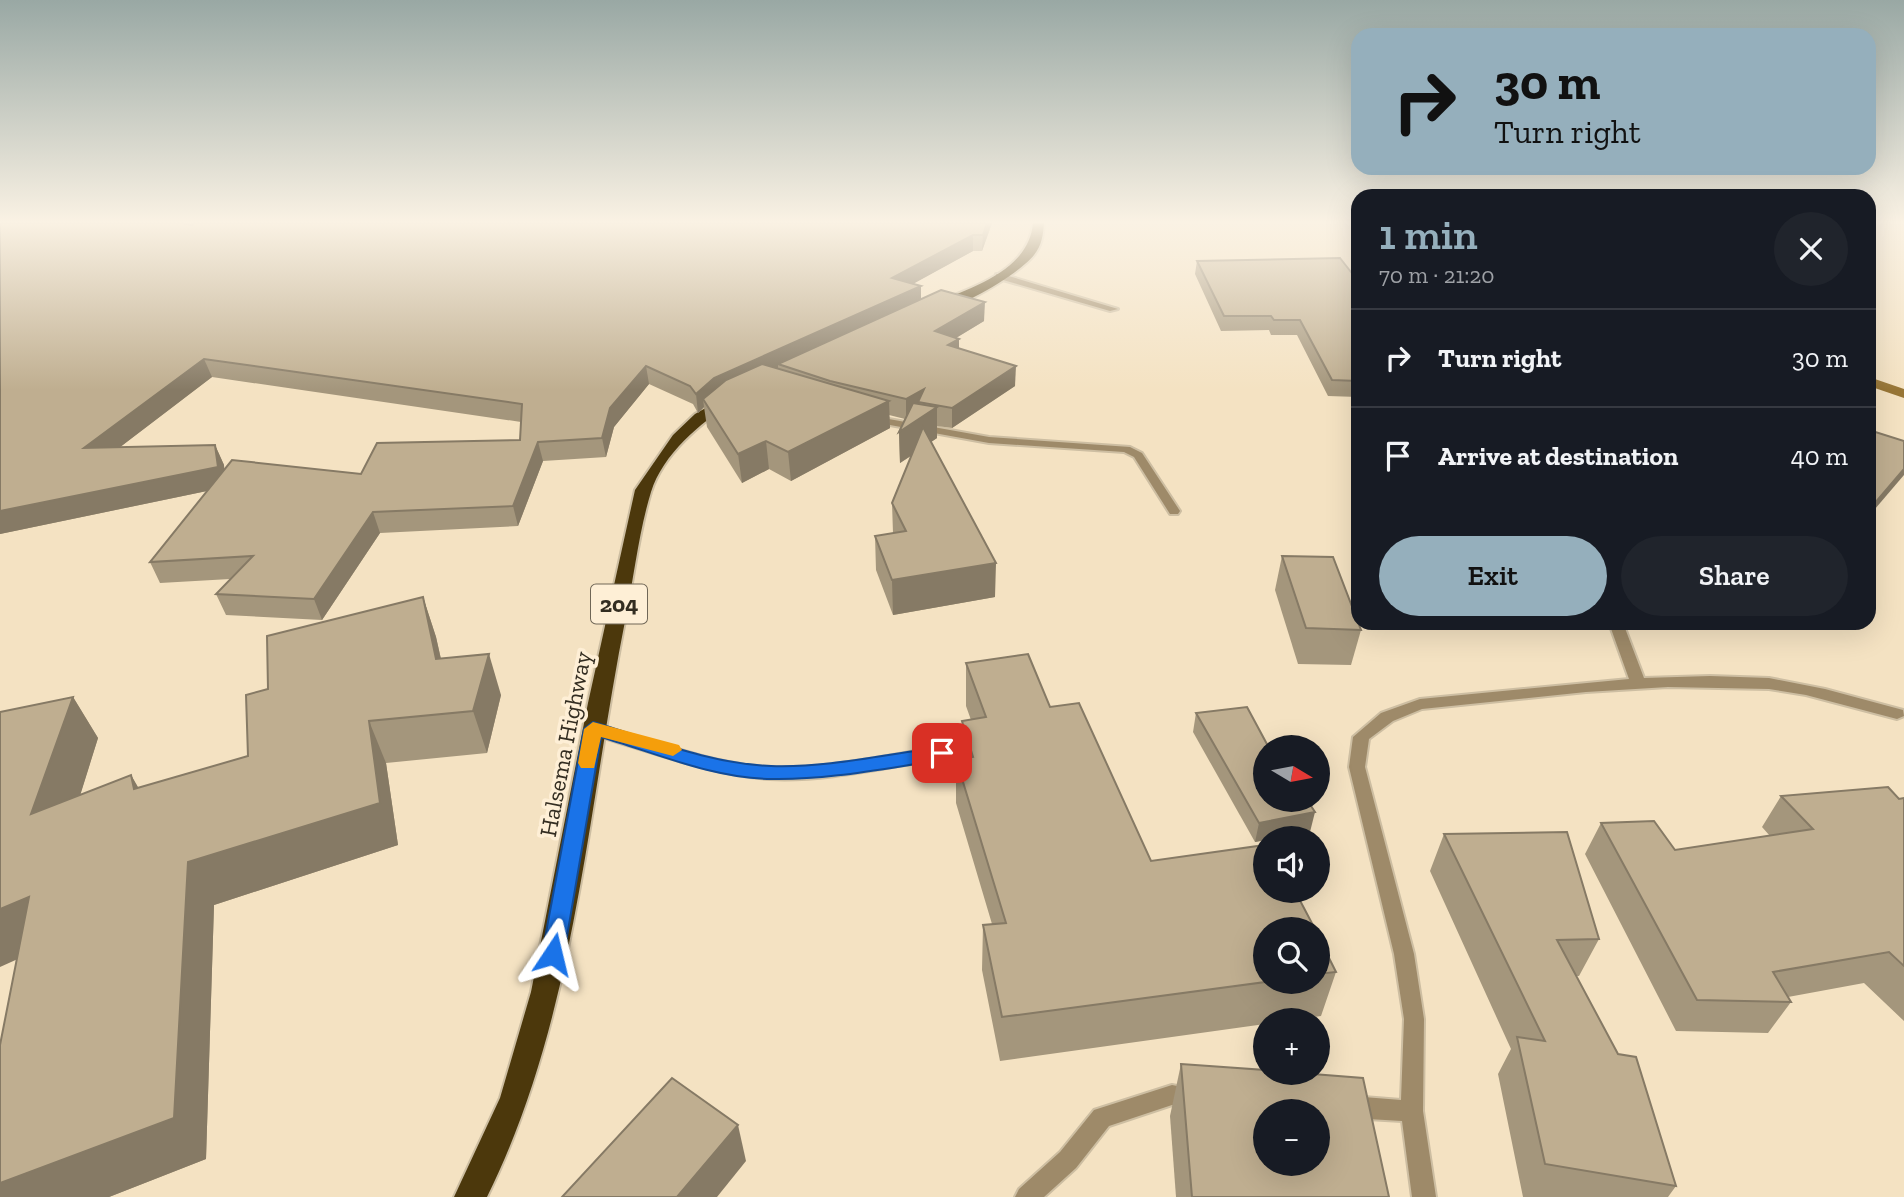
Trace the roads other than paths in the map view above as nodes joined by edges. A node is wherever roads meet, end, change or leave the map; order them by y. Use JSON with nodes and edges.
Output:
{"nodes":[{"id":1,"x":993,"y":279,"type":"edge"},
{"id":2,"x":1009,"y":279,"type":"edge"},
{"id":3,"x":1113,"y":309,"type":"dead end"},
{"id":4,"x":912,"y":317,"type":"edge"},
{"id":5,"x":741,"y":393,"type":"edge"},
{"id":6,"x":860,"y":416,"type":"edge"},
{"id":7,"x":1174,"y":511,"type":"dead end"},
{"id":8,"x":1619,"y":630,"type":"edge"},
{"id":9,"x":1638,"y":683,"type":"junction"},
{"id":10,"x":1897,"y":714,"type":"dead end"},
{"id":11,"x":593,"y":729,"type":"junction"},
{"id":12,"x":942,"y":753,"type":"dead end"},
{"id":13,"x":1212,"y":1098,"type":"edge"},
{"id":14,"x":1332,"y":1105,"type":"edge"},
{"id":15,"x":1412,"y":1111,"type":"junction"},
{"id":16,"x":470,"y":1197,"type":"edge"},
{"id":17,"x":1027,"y":1197,"type":"edge"},
{"id":18,"x":1424,"y":1197,"type":"edge"}],
"edges":[{"from":1,"to":4,"type":"highway"},
{"from":2,"to":3,"type":"street"},
{"from":5,"to":11,"type":"highway","name":"Halsema Highway","number":"204"},
{"from":6,"to":7,"type":"street"},
{"from":8,"to":9,"type":"street"},
{"from":9,"to":10,"type":"street"},
{"from":9,"to":15,"type":"street"},
{"from":11,"to":12,"type":"street"},
{"from":11,"to":16,"type":"highway","name":"Halsema Highway","number":"204"},
{"from":13,"to":17,"type":"street"},
{"from":14,"to":15,"type":"street"},
{"from":15,"to":18,"type":"street"}]}
